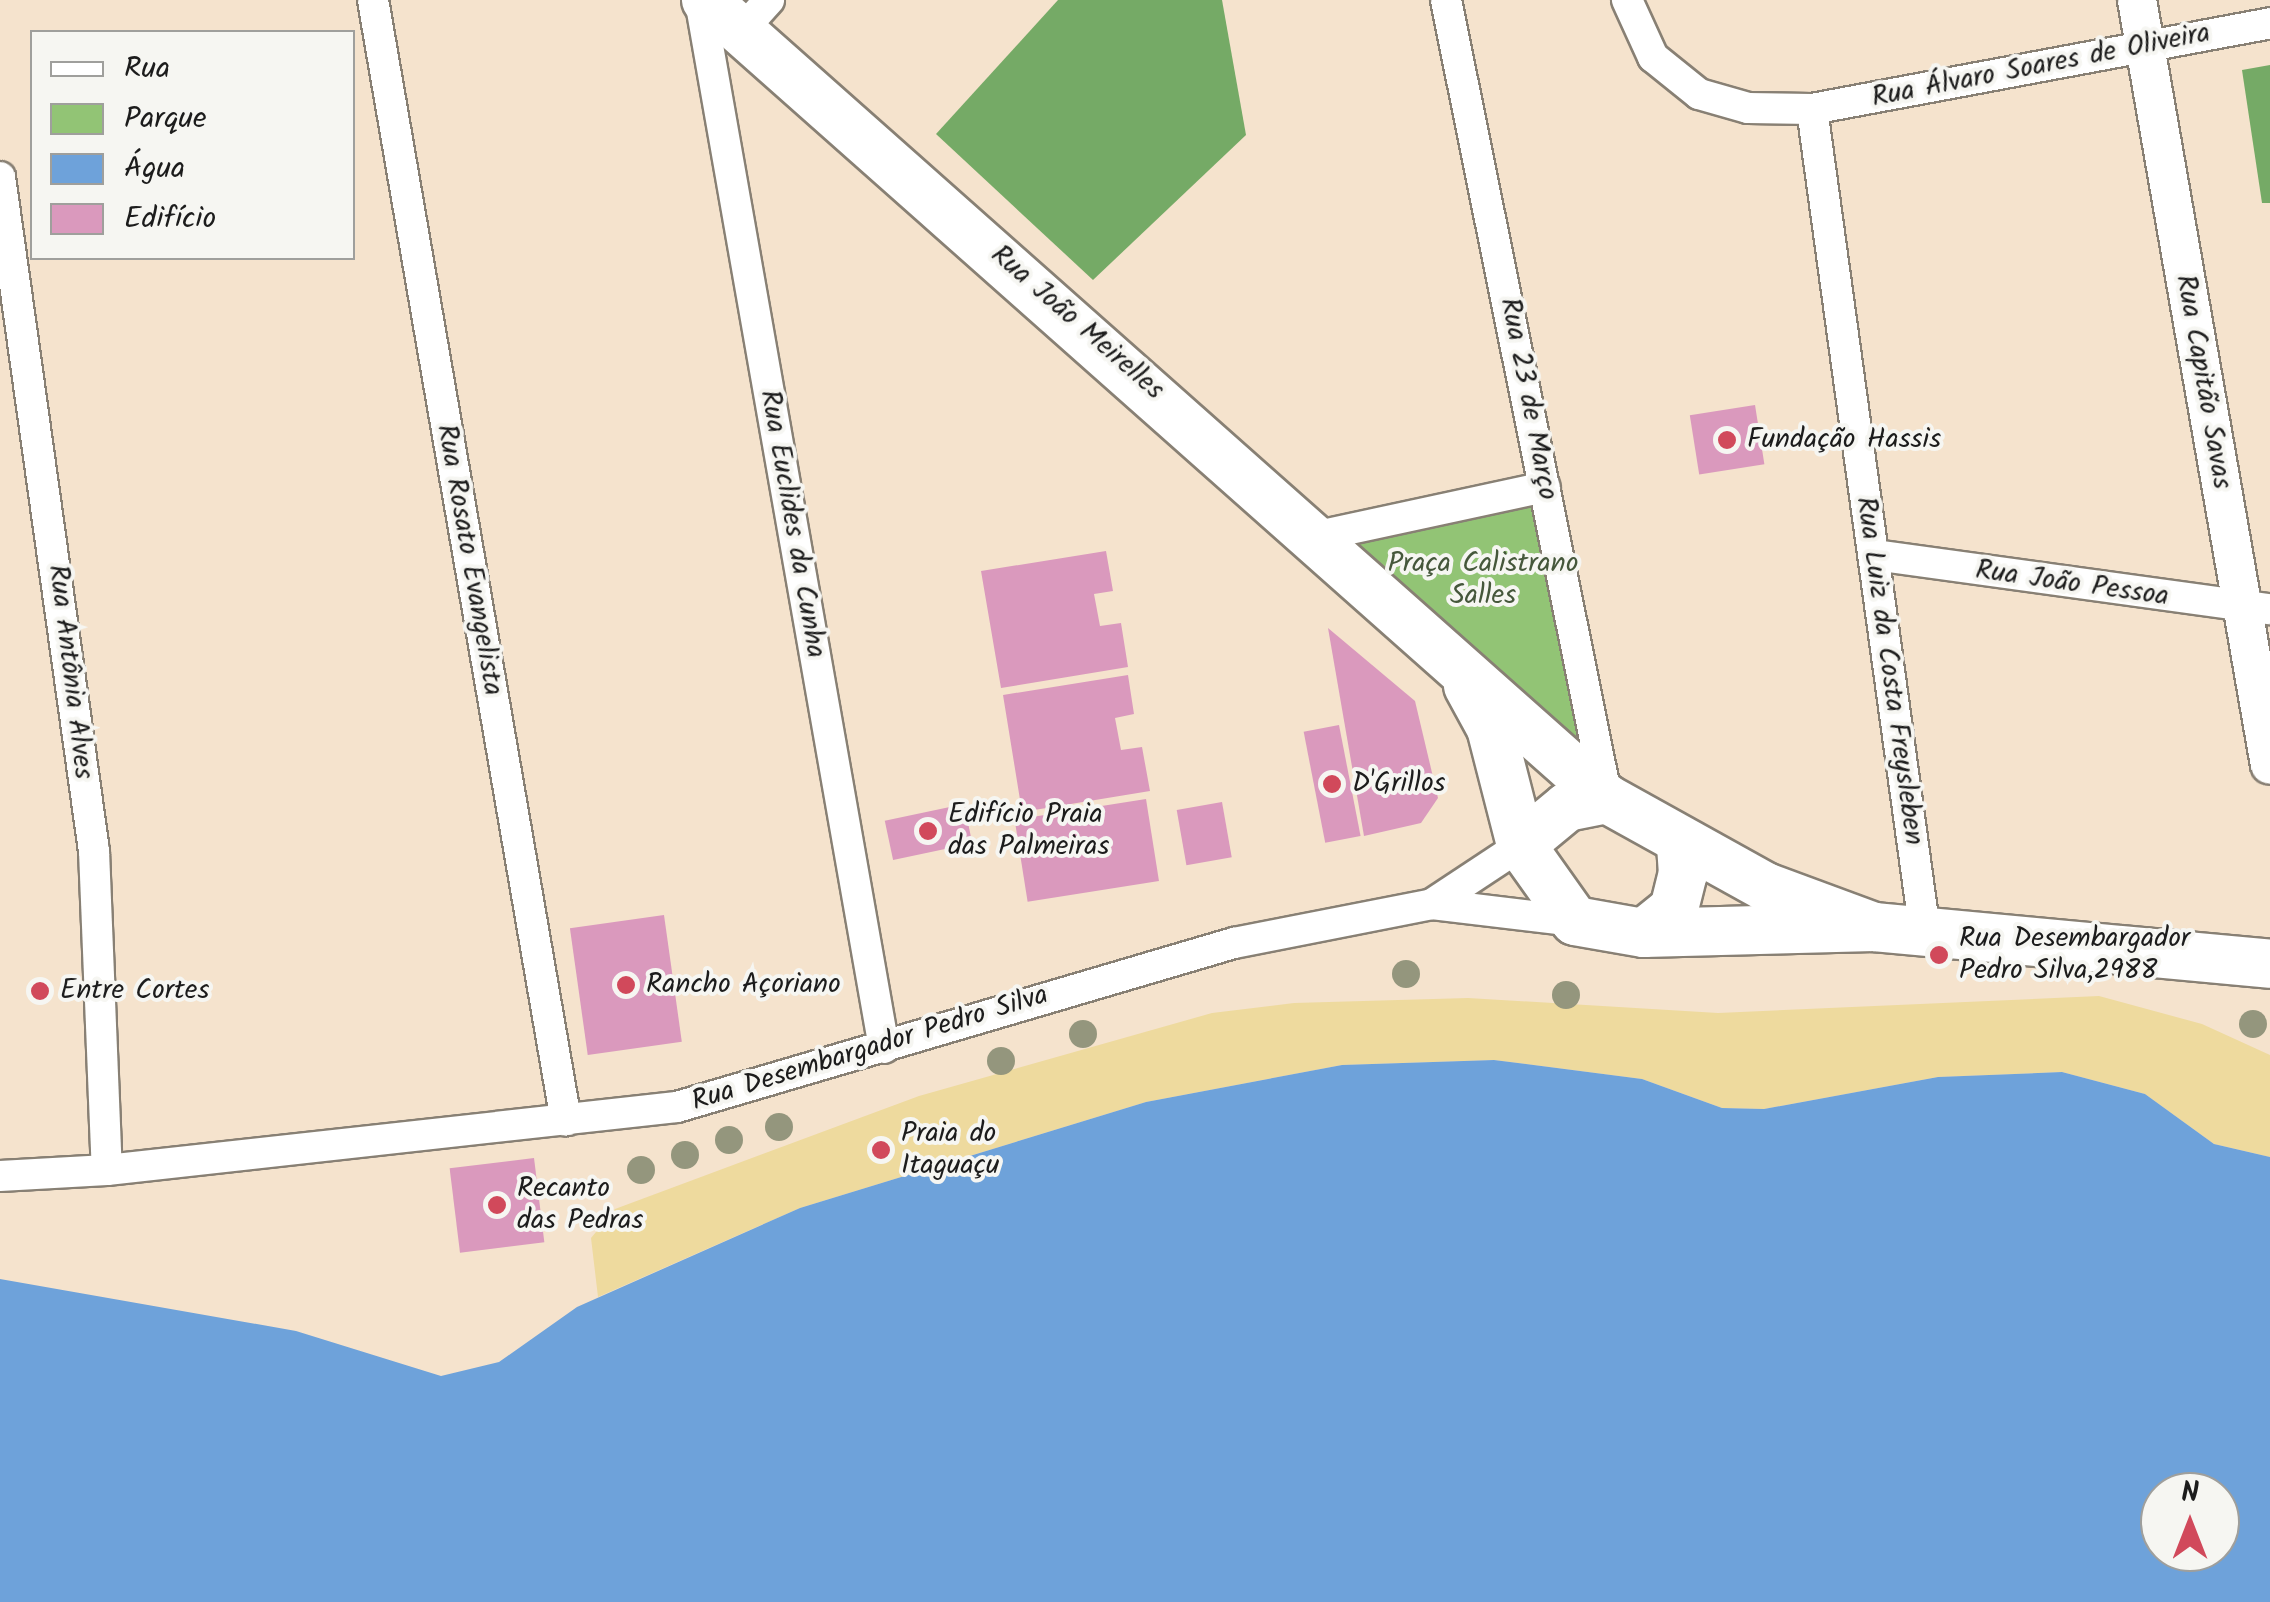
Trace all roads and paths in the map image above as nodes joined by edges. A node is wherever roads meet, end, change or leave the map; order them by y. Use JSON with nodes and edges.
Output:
{"nodes":[{"id":1,"x":373,"y":0,"type":"edge"},
{"id":2,"x":703,"y":0,"type":"edge"},
{"id":3,"x":1446,"y":0,"type":"edge"},
{"id":4,"x":1627,"y":0,"type":"edge"},
{"id":5,"x":2137,"y":0,"type":"edge"},
{"id":6,"x":756,"y":14,"type":"edge"},
{"id":7,"x":2270,"y":23,"type":"edge"},
{"id":8,"x":2145,"y":46,"type":"junction"},
{"id":9,"x":1812,"y":109,"type":"junction"},
{"id":10,"x":0,"y":176,"type":"edge"},
{"id":11,"x":1546,"y":487,"type":"junction"},
{"id":12,"x":1318,"y":536,"type":"junction"},
{"id":13,"x":1874,"y":555,"type":"junction"},
{"id":14,"x":2256,"y":609,"type":"edge"},
{"id":15,"x":1444,"y":650,"type":"junction"},
{"id":16,"x":2270,"y":765,"type":"edge"},
{"id":17,"x":1607,"y":799,"type":"junction"},
{"id":18,"x":1521,"y":845,"type":"junction"},
{"id":19,"x":1681,"y":845,"type":"junction"},
{"id":20,"x":1432,"y":904,"type":"junction"},
{"id":21,"x":1575,"y":921,"type":"junction"},
{"id":22,"x":1874,"y":928,"type":"junction"},
{"id":23,"x":1644,"y":932,"type":"junction"},
{"id":24,"x":1926,"y":933,"type":"junction"},
{"id":25,"x":2270,"y":964,"type":"edge"},
{"id":26,"x":884,"y":1048,"type":"junction"},
{"id":27,"x":566,"y":1121,"type":"junction"},
{"id":28,"x":107,"y":1170,"type":"junction"},
{"id":29,"x":0,"y":1176,"type":"edge"}],
"edges":[{"from":1,"to":27,"type":"street","name":"Rua Rosato Evangelista"},
{"from":2,"to":6,"type":"main road","name":"Rua João Meirelles"},
{"from":2,"to":26,"type":"street","name":"Rua Euclides da Cunha"},
{"from":3,"to":11,"type":"street","name":"Rua 23 de Março"},
{"from":4,"to":9,"type":"street"},
{"from":5,"to":8,"type":"street","name":"Rua Capitão Savas"},
{"from":6,"to":12,"type":"main road","name":"Rua João Meirelles"},
{"from":7,"to":8,"type":"street","name":"Rua Álvaro Soares de Oliveira"},
{"from":8,"to":9,"type":"street","name":"Rua Álvaro Soares de Oliveira"},
{"from":8,"to":14,"type":"street","name":"Rua Capitão Savas"},
{"from":9,"to":13,"type":"street","name":"Rua Luiz da Costa Freysleben"},
{"from":10,"to":28,"type":"street","name":"Rua Antônia Alves"},
{"from":11,"to":12,"type":"street"},
{"from":11,"to":17,"type":"street","name":"Rua 23 de Março"},
{"from":12,"to":15,"type":"main road","name":"Rua João Meirelles"},
{"from":13,"to":14,"type":"street","name":"Rua João Pessoa"},
{"from":13,"to":24,"type":"street","name":"Rua Luiz da Costa Freysleben"},
{"from":14,"to":16,"type":"street","name":"Rua Capitão Savas"},
{"from":15,"to":17,"type":"main road","name":"Rua João Meirelles"},
{"from":15,"to":18,"type":"main road","name":"Rua João Meirelles"},
{"from":17,"to":18,"type":"main road"},
{"from":17,"to":19,"type":"main road","name":"Rua Desembargador Pedro Silva"},
{"from":18,"to":20,"type":"street","name":"Rua Desembargador Pedro Silva"},
{"from":18,"to":21,"type":"main road"},
{"from":19,"to":22,"type":"main road","name":"Rua Desembargador Pedro Silva"},
{"from":19,"to":23,"type":"main road"},
{"from":20,"to":21,"type":"street","name":"Rua Desembargador Pedro Silva"},
{"from":20,"to":26,"type":"street","name":"Rua Desembargador Pedro Silva"},
{"from":21,"to":23,"type":"main road","name":"Rua Desembargador Pedro Silva"},
{"from":22,"to":23,"type":"main road","name":"Rua Desembargador Pedro Silva"},
{"from":22,"to":24,"type":"main road","name":"Rua Desembargador Pedro Silva"},
{"from":24,"to":25,"type":"main road","name":"Rua Desembargador Pedro Silva"},
{"from":26,"to":27,"type":"street","name":"Rua Desembargador Pedro Silva"},
{"from":27,"to":28,"type":"street","name":"Rua Desembargador Pedro Silva"},
{"from":28,"to":29,"type":"street","name":"Rua Desembargador Pedro Silva"}]}
